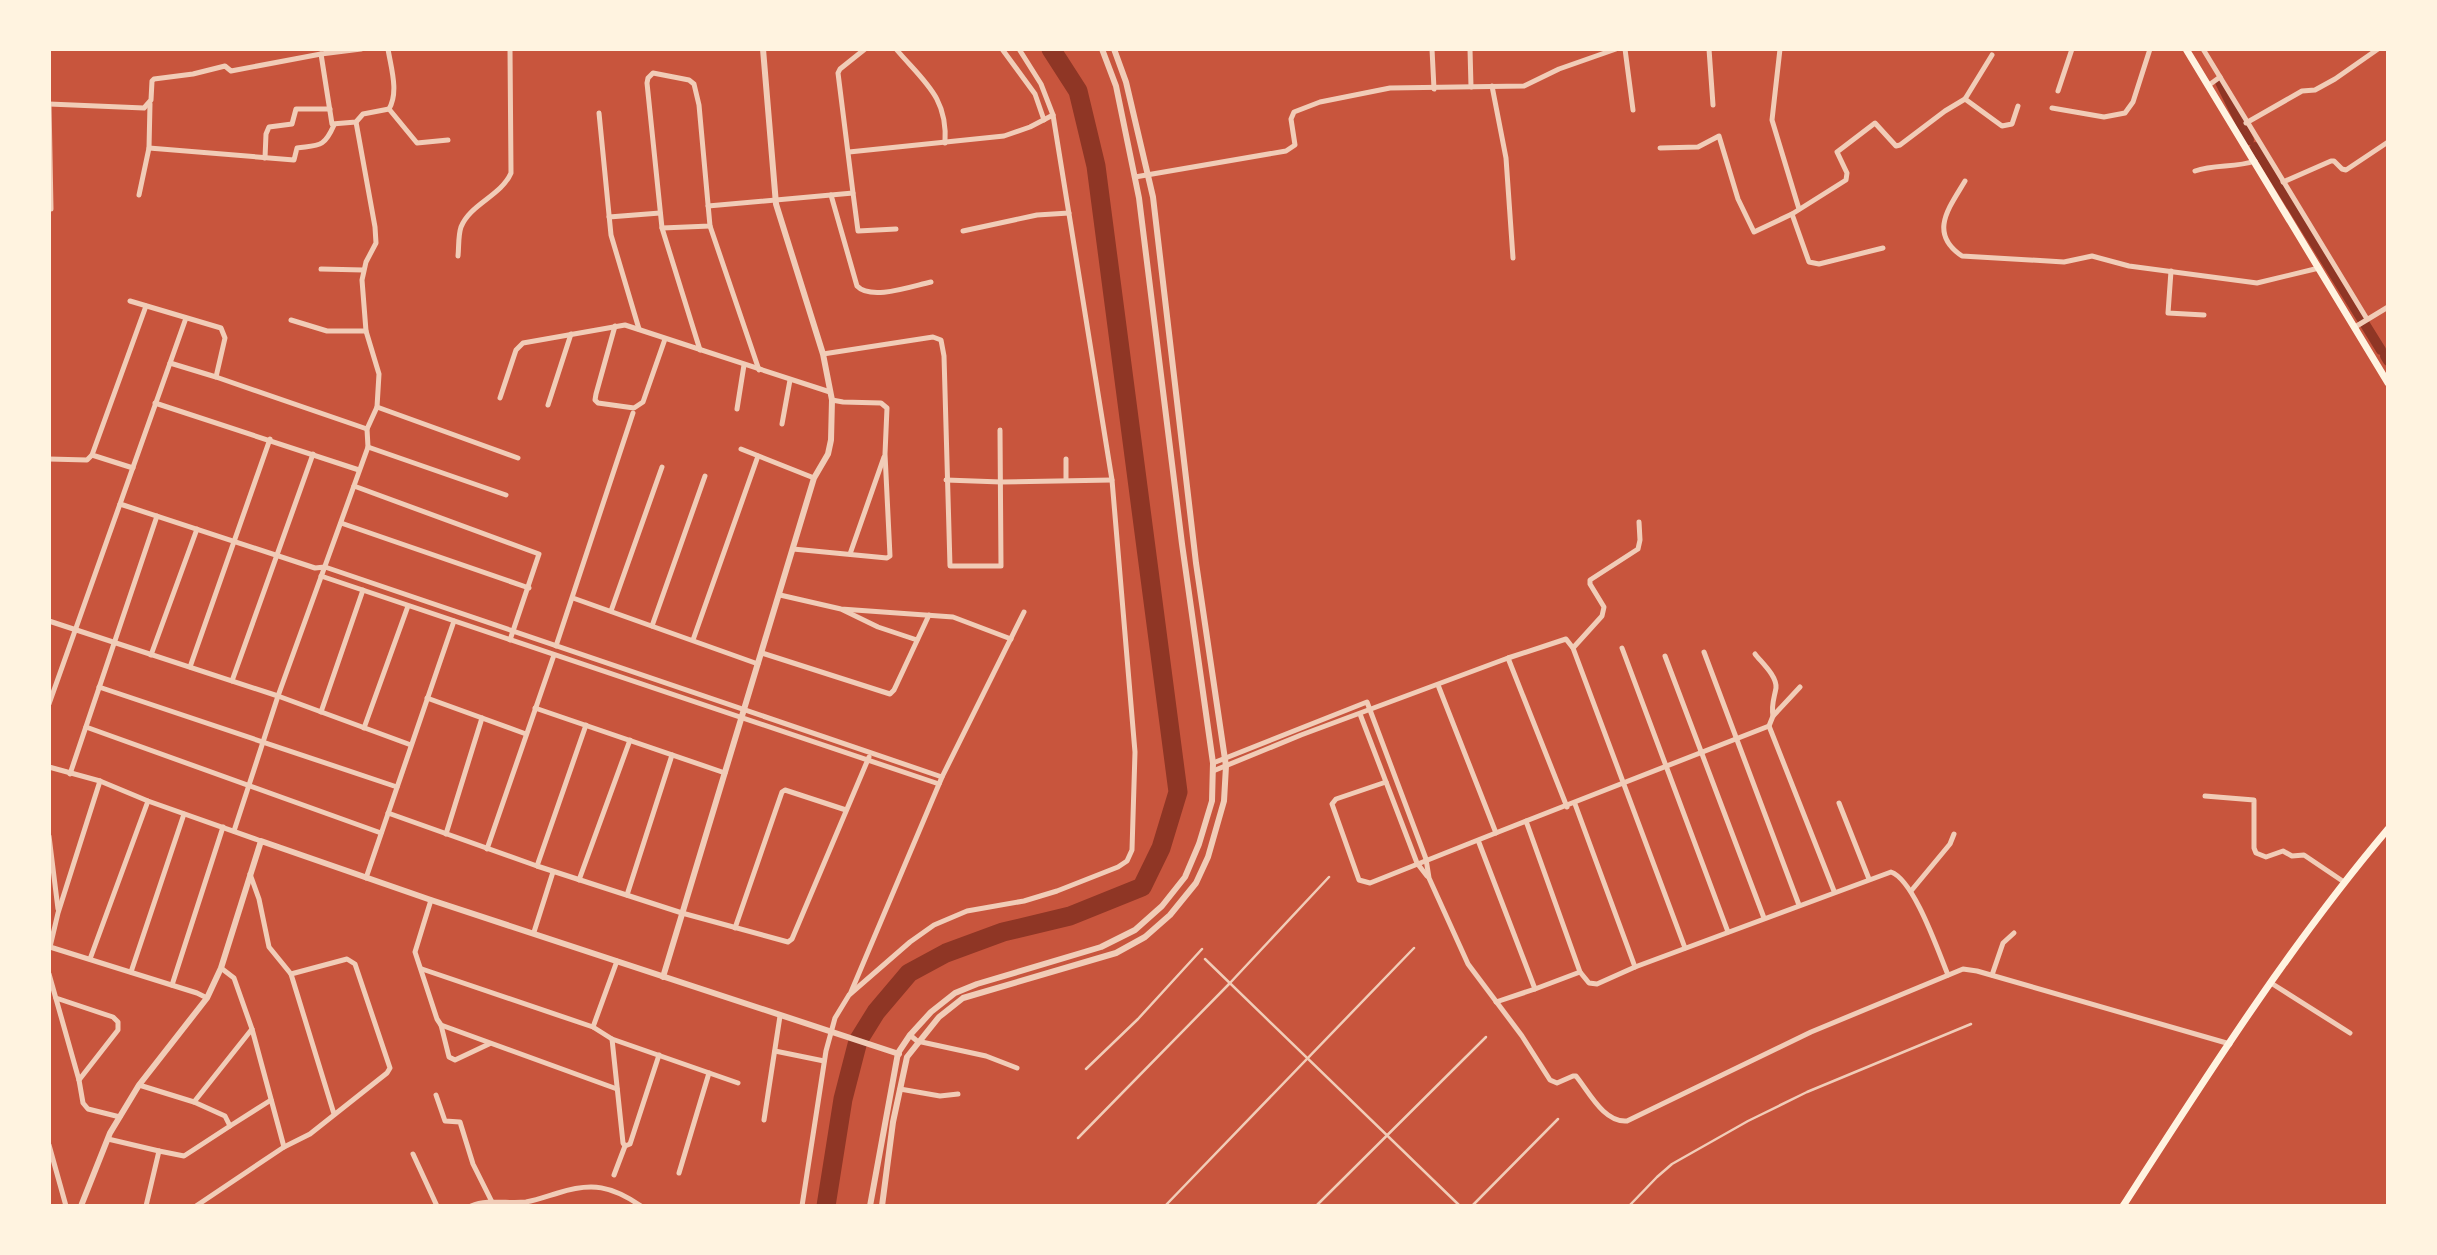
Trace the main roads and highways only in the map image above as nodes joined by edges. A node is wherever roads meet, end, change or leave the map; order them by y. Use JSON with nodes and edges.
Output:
{"nodes":[{"id":1,"x":2186,"y":49,"type":"edge"},
{"id":2,"x":2388,"y":383,"type":"edge"},
{"id":3,"x":2388,"y":829,"type":"edge"},
{"id":4,"x":2123,"y":1206,"type":"edge"}],
"edges":[{"from":1,"to":2,"type":"main road"},
{"from":3,"to":4,"type":"main road"}]}
